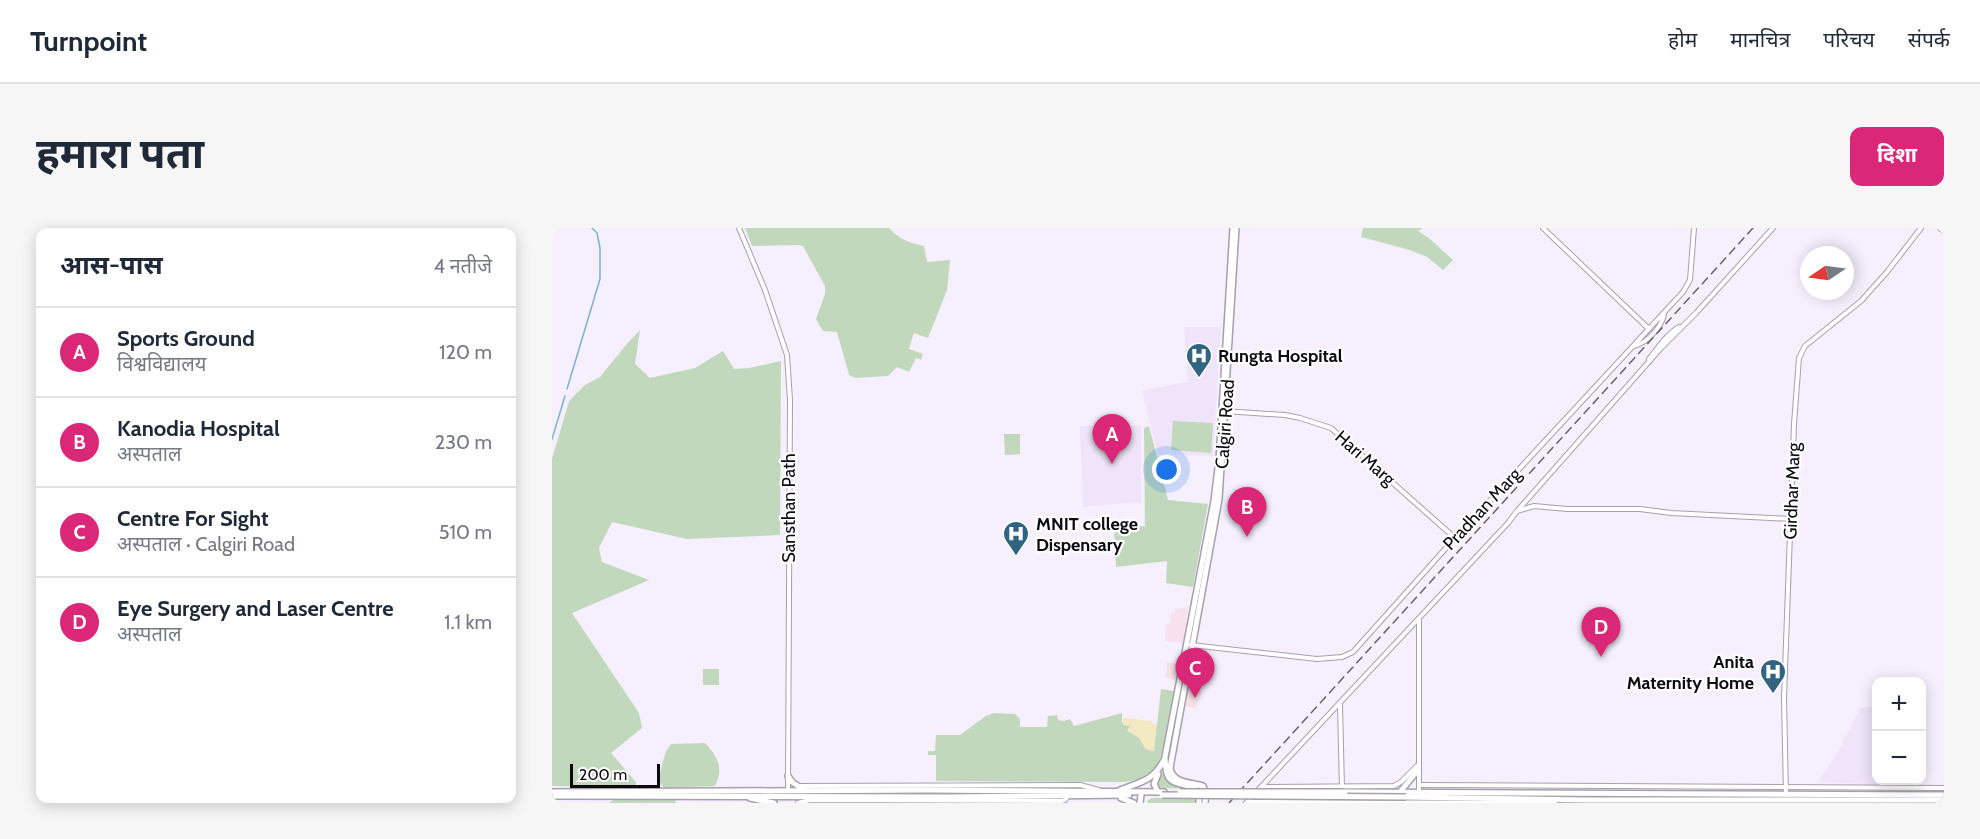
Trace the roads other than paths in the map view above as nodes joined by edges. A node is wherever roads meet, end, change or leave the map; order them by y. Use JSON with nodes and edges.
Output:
{"nodes":[{"id":1,"x":739,"y":228,"type":"edge"},
{"id":2,"x":1234,"y":228,"type":"edge"},
{"id":3,"x":1543,"y":228,"type":"edge"},
{"id":4,"x":1694,"y":228,"type":"edge"},
{"id":5,"x":1773,"y":228,"type":"edge"},
{"id":6,"x":1913,"y":228,"type":"edge"},
{"id":7,"x":1922,"y":228,"type":"edge"},
{"id":8,"x":1916,"y":236,"type":"junction"},
{"id":9,"x":1664,"y":313,"type":"junction"},
{"id":10,"x":1681,"y":328,"type":"junction"},
{"id":11,"x":1649,"y":329,"type":"junction"},
{"id":12,"x":1633,"y":346,"type":"junction"},
{"id":13,"x":1650,"y":362,"type":"junction"},
{"id":14,"x":1224,"y":411,"type":"junction"},
{"id":15,"x":1531,"y":494,"type":"junction"},
{"id":16,"x":1534,"y":506,"type":"junction"},
{"id":17,"x":1517,"y":511,"type":"junction"},
{"id":18,"x":1791,"y":519,"type":"junction"},
{"id":19,"x":1455,"y":538,"type":"junction"},
{"id":20,"x":1419,"y":619,"type":"junction"},
{"id":21,"x":1190,"y":645,"type":"junction"},
{"id":22,"x":1340,"y":703,"type":"junction"},
{"id":23,"x":1168,"y":761,"type":"junction"},
{"id":24,"x":1418,"y":768,"type":"junction"},
{"id":25,"x":788,"y":779,"type":"junction"},
{"id":26,"x":1419,"y":784,"type":"junction"},
{"id":27,"x":1342,"y":787,"type":"junction"},
{"id":28,"x":802,"y":788,"type":"junction"},
{"id":29,"x":1261,"y":788,"type":"junction"},
{"id":30,"x":1786,"y":788,"type":"junction"},
{"id":31,"x":1944,"y":788,"type":"edge"},
{"id":32,"x":552,"y":792,"type":"edge"},
{"id":33,"x":1397,"y":792,"type":"junction"},
{"id":34,"x":1161,"y":793,"type":"junction"},
{"id":35,"x":1114,"y":794,"type":"junction"},
{"id":36,"x":1141,"y":795,"type":"junction"},
{"id":37,"x":1786,"y":795,"type":"junction"},
{"id":38,"x":1944,"y":795,"type":"edge"},
{"id":39,"x":552,"y":796,"type":"edge"},
{"id":40,"x":746,"y":796,"type":"junction"},
{"id":41,"x":789,"y":797,"type":"edge"},
{"id":42,"x":873,"y":797,"type":"junction"},
{"id":43,"x":916,"y":798,"type":"junction"},
{"id":44,"x":1414,"y":799,"type":"edge"},
{"id":45,"x":1750,"y":799,"type":"edge"},
{"id":46,"x":858,"y":800,"type":"junction"},
{"id":47,"x":1944,"y":800,"type":"edge"},
{"id":48,"x":1343,"y":802,"type":"edge"},
{"id":49,"x":1557,"y":802,"type":"edge"},
{"id":50,"x":1585,"y":802,"type":"edge"},
{"id":51,"x":1595,"y":802,"type":"edge"},
{"id":52,"x":774,"y":803,"type":"edge"},
{"id":53,"x":798,"y":803,"type":"edge"},
{"id":54,"x":1134,"y":803,"type":"edge"},
{"id":55,"x":1140,"y":803,"type":"edge"},
{"id":56,"x":1199,"y":803,"type":"edge"},
{"id":57,"x":1205,"y":803,"type":"edge"},
{"id":58,"x":1247,"y":803,"type":"edge"}],
"edges":[{"from":1,"to":25,"type":"street","name":"Sansthan Path"},
{"from":2,"to":14,"type":"main road","name":"Calgiri Road"},
{"from":3,"to":11,"type":"street"},
{"from":4,"to":9,"type":"street","name":"Pradhan Marg"},
{"from":5,"to":10,"type":"street"},
{"from":6,"to":8,"type":"street"},
{"from":7,"to":8,"type":"street","name":"Girdhar Marg"},
{"from":8,"to":18,"type":"street","name":"Girdhar Marg"},
{"from":9,"to":11,"type":"street","name":"Pradhan Marg"},
{"from":9,"to":12,"type":"street"},
{"from":10,"to":13,"type":"street"},
{"from":10,"to":13,"type":"street"},
{"from":11,"to":12,"type":"street","name":"Pradhan Marg"},
{"from":12,"to":19,"type":"street","name":"Pradhan Marg"},
{"from":13,"to":15,"type":"street"},
{"from":14,"to":19,"type":"street","name":"Hari Marg"},
{"from":14,"to":21,"type":"main road","name":"Calgiri Road"},
{"from":15,"to":16,"type":"street"},
{"from":15,"to":17,"type":"street"},
{"from":16,"to":17,"type":"street"},
{"from":16,"to":18,"type":"street"},
{"from":17,"to":20,"type":"street"},
{"from":18,"to":30,"type":"street","name":"Girdhar Marg"},
{"from":19,"to":21,"type":"street","name":"Pradhan Marg"},
{"from":20,"to":22,"type":"street"},
{"from":20,"to":24,"type":"street"},
{"from":21,"to":23,"type":"main road","name":"Calgiri Road"},
{"from":22,"to":27,"type":"street"},
{"from":22,"to":29,"type":"street"},
{"from":23,"to":34,"type":"main road","name":"Calgiri Road"},
{"from":23,"to":35,"type":"main road"},
{"from":23,"to":56,"type":"main road"},
{"from":23,"to":57,"type":"main road"},
{"from":24,"to":26,"type":"street"},
{"from":24,"to":27,"type":"street"},
{"from":24,"to":33,"type":"main road"},
{"from":25,"to":28,"type":"main road"},
{"from":25,"to":41,"type":"street","name":"Sansthan Path"},
{"from":26,"to":30,"type":"street"},
{"from":26,"to":44,"type":"street"},
{"from":27,"to":29,"type":"street"},
{"from":27,"to":48,"type":"street"},
{"from":28,"to":35,"type":"main road"},
{"from":28,"to":41,"type":"main road"},
{"from":29,"to":58,"type":"street"},
{"from":30,"to":31,"type":"street"},
{"from":30,"to":37,"type":"street","name":"Girdhar Marg"},
{"from":32,"to":41,"type":"main road"},
{"from":33,"to":34,"type":"main road","bridge":true},
{"from":33,"to":44,"type":"main road"},
{"from":34,"to":35,"type":"main road"},
{"from":34,"to":36,"type":"main road"},
{"from":34,"to":44,"type":"main road","bridge":true},
{"from":35,"to":36,"type":"main road"},
{"from":35,"to":43,"type":"main road"},
{"from":35,"to":54,"type":"main road"},
{"from":36,"to":55,"type":"main road"},
{"from":37,"to":38,"type":"main road"},
{"from":37,"to":45,"type":"main road"},
{"from":39,"to":40,"type":"main road"},
{"from":40,"to":41,"type":"main road"},
{"from":40,"to":52,"type":"main road"},
{"from":41,"to":42,"type":"main road"},
{"from":42,"to":43,"type":"main road"},
{"from":42,"to":46,"type":"main road"},
{"from":43,"to":46,"type":"street"},
{"from":44,"to":45,"type":"main road"},
{"from":44,"to":48,"type":"street"},
{"from":44,"to":49,"type":"main road"},
{"from":45,"to":47,"type":"main road"},
{"from":45,"to":51,"type":"main road"},
{"from":46,"to":53,"type":"street"},
{"from":48,"to":58,"type":"street"},
{"from":49,"to":50,"type":"main road"},
{"from":50,"to":51,"type":"main road"}]}
